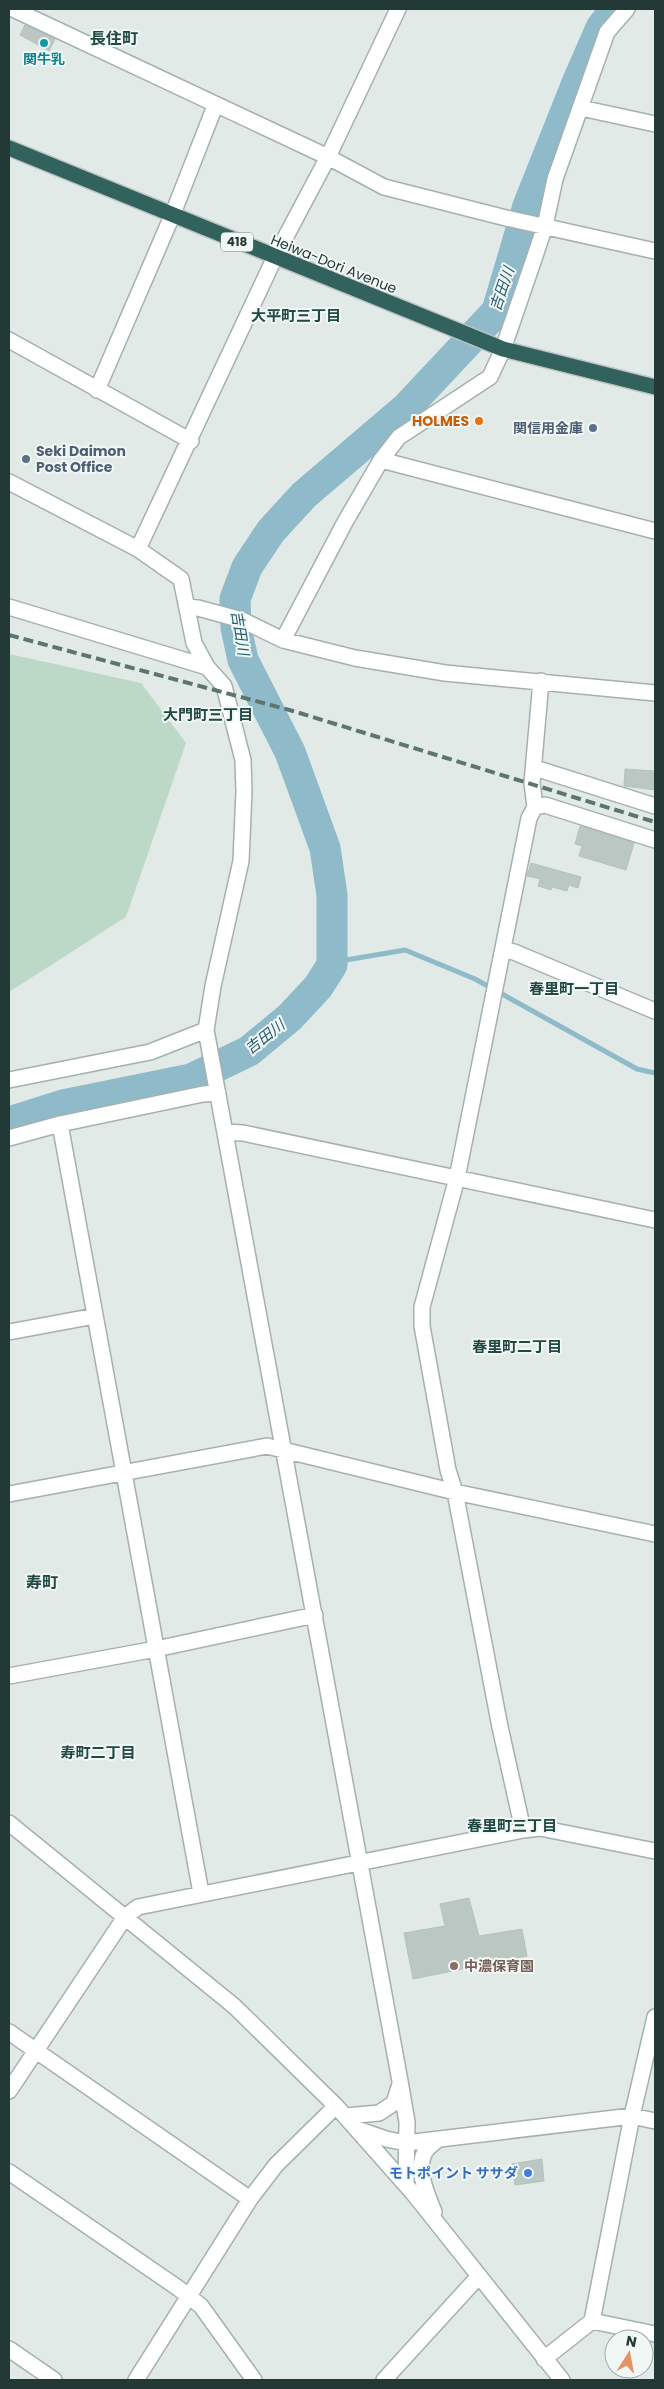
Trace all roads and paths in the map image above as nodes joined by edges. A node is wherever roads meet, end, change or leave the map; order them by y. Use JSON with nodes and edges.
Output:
{"nodes":[{"id":1,"x":13,"y":9,"type":"edge"},
{"id":2,"x":398,"y":9,"type":"edge"},
{"id":3,"x":627,"y":9,"type":"edge"},
{"id":4,"x":215,"y":106,"type":"junction"},
{"id":5,"x":581,"y":108,"type":"junction"},
{"id":6,"x":655,"y":124,"type":"edge"},
{"id":7,"x":9,"y":148,"type":"edge"},
{"id":8,"x":328,"y":157,"type":"junction"},
{"id":9,"x":172,"y":216,"type":"junction"},
{"id":10,"x":541,"y":226,"type":"junction"},
{"id":11,"x":655,"y":251,"type":"edge"},
{"id":12,"x":276,"y":257,"type":"junction"},
{"id":13,"x":9,"y":340,"type":"edge"},
{"id":14,"x":496,"y":346,"type":"junction"},
{"id":15,"x":655,"y":387,"type":"edge"},
{"id":16,"x":97,"y":390,"type":"junction"},
{"id":17,"x":191,"y":441,"type":"junction"},
{"id":18,"x":381,"y":460,"type":"junction"},
{"id":19,"x":9,"y":482,"type":"edge"},
{"id":20,"x":655,"y":531,"type":"edge"},
{"id":21,"x":138,"y":549,"type":"junction"},
{"id":22,"x":9,"y":607,"type":"edge"},
{"id":23,"x":193,"y":608,"type":"junction"},
{"id":24,"x":283,"y":640,"type":"junction"},
{"id":25,"x":207,"y":667,"type":"junction"},
{"id":26,"x":541,"y":681,"type":"junction"},
{"id":27,"x":655,"y":693,"type":"edge"},
{"id":28,"x":535,"y":768,"type":"junction"},
{"id":29,"x":655,"y":806,"type":"edge"},
{"id":30,"x":535,"y":807,"type":"junction"},
{"id":31,"x":655,"y":840,"type":"edge"},
{"id":32,"x":502,"y":950,"type":"junction"},
{"id":33,"x":655,"y":1011,"type":"edge"},
{"id":34,"x":207,"y":1035,"type":"junction"},
{"id":35,"x":9,"y":1080,"type":"edge"},
{"id":36,"x":218,"y":1094,"type":"junction"},
{"id":37,"x":60,"y":1124,"type":"junction"},
{"id":38,"x":225,"y":1132,"type":"junction"},
{"id":39,"x":9,"y":1138,"type":"edge"},
{"id":40,"x":458,"y":1178,"type":"junction"},
{"id":41,"x":655,"y":1220,"type":"edge"},
{"id":42,"x":96,"y":1316,"type":"junction"},
{"id":43,"x":9,"y":1332,"type":"edge"},
{"id":44,"x":284,"y":1451,"type":"junction"},
{"id":45,"x":124,"y":1473,"type":"junction"},
{"id":46,"x":455,"y":1492,"type":"junction"},
{"id":47,"x":9,"y":1494,"type":"edge"},
{"id":48,"x":655,"y":1534,"type":"edge"},
{"id":49,"x":315,"y":1615,"type":"junction"},
{"id":50,"x":156,"y":1649,"type":"junction"},
{"id":51,"x":9,"y":1676,"type":"edge"},
{"id":52,"x":9,"y":1823,"type":"edge"},
{"id":53,"x":524,"y":1830,"type":"junction"},
{"id":54,"x":655,"y":1851,"type":"edge"},
{"id":55,"x":362,"y":1863,"type":"junction"},
{"id":56,"x":201,"y":1893,"type":"junction"},
{"id":57,"x":125,"y":1916,"type":"junction"},
{"id":58,"x":655,"y":2017,"type":"edge"},
{"id":59,"x":9,"y":2032,"type":"edge"},
{"id":60,"x":36,"y":2051,"type":"junction"},
{"id":61,"x":400,"y":2081,"type":"junction"},
{"id":62,"x":9,"y":2091,"type":"edge"},
{"id":63,"x":341,"y":2111,"type":"junction"},
{"id":64,"x":632,"y":2116,"type":"junction"},
{"id":65,"x":655,"y":2121,"type":"edge"},
{"id":66,"x":407,"y":2122,"type":"junction"},
{"id":67,"x":358,"y":2130,"type":"junction"},
{"id":68,"x":436,"y":2141,"type":"junction"},
{"id":69,"x":406,"y":2143,"type":"junction"},
{"id":70,"x":9,"y":2172,"type":"edge"},
{"id":71,"x":406,"y":2184,"type":"junction"},
{"id":72,"x":250,"y":2199,"type":"junction"},
{"id":73,"x":438,"y":2225,"type":"junction"},
{"id":74,"x":479,"y":2276,"type":"junction"},
{"id":75,"x":188,"y":2296,"type":"junction"},
{"id":76,"x":592,"y":2321,"type":"junction"},
{"id":77,"x":655,"y":2334,"type":"edge"},
{"id":78,"x":9,"y":2349,"type":"edge"},
{"id":79,"x":544,"y":2358,"type":"junction"},
{"id":80,"x":54,"y":2380,"type":"edge"},
{"id":81,"x":136,"y":2380,"type":"edge"},
{"id":82,"x":254,"y":2380,"type":"edge"},
{"id":83,"x":384,"y":2380,"type":"edge"},
{"id":84,"x":562,"y":2380,"type":"edge"}],
"edges":[{"from":1,"to":4,"type":"street"},
{"from":2,"to":8,"type":"street"},
{"from":3,"to":5,"type":"street"},
{"from":4,"to":8,"type":"street"},
{"from":4,"to":9,"type":"street"},
{"from":5,"to":6,"type":"street"},
{"from":5,"to":10,"type":"street"},
{"from":7,"to":9,"type":"highway","name":"Heiwa-Dori Avenue","number":"418"},
{"from":8,"to":10,"type":"street"},
{"from":8,"to":12,"type":"street"},
{"from":9,"to":12,"type":"highway","name":"Heiwa-Dori Avenue","number":"418"},
{"from":9,"to":16,"type":"street"},
{"from":10,"to":11,"type":"street"},
{"from":10,"to":14,"type":"street"},
{"from":12,"to":14,"type":"highway","name":"Heiwa-Dori Avenue","number":"418"},
{"from":12,"to":17,"type":"street"},
{"from":13,"to":16,"type":"street"},
{"from":14,"to":15,"type":"highway","name":"Heiwa-Dori Avenue","number":"418"},
{"from":14,"to":18,"type":"street"},
{"from":16,"to":17,"type":"street"},
{"from":17,"to":21,"type":"street"},
{"from":18,"to":20,"type":"street"},
{"from":18,"to":24,"type":"street"},
{"from":19,"to":21,"type":"street"},
{"from":21,"to":23,"type":"street"},
{"from":22,"to":25,"type":"street"},
{"from":23,"to":24,"type":"street"},
{"from":23,"to":25,"type":"street"},
{"from":24,"to":26,"type":"street"},
{"from":25,"to":34,"type":"street"},
{"from":26,"to":27,"type":"street"},
{"from":26,"to":28,"type":"street"},
{"from":28,"to":29,"type":"street"},
{"from":28,"to":30,"type":"street"},
{"from":30,"to":31,"type":"street"},
{"from":30,"to":32,"type":"street"},
{"from":32,"to":33,"type":"street"},
{"from":32,"to":40,"type":"street"},
{"from":34,"to":35,"type":"street"},
{"from":34,"to":36,"type":"street"},
{"from":36,"to":37,"type":"street"},
{"from":36,"to":38,"type":"street"},
{"from":37,"to":39,"type":"street"},
{"from":37,"to":42,"type":"street"},
{"from":38,"to":40,"type":"street"},
{"from":38,"to":44,"type":"street"},
{"from":40,"to":41,"type":"street"},
{"from":40,"to":46,"type":"street"},
{"from":42,"to":43,"type":"street"},
{"from":42,"to":45,"type":"street"},
{"from":44,"to":45,"type":"street"},
{"from":44,"to":46,"type":"street"},
{"from":44,"to":49,"type":"street"},
{"from":45,"to":47,"type":"street"},
{"from":45,"to":50,"type":"street"},
{"from":46,"to":48,"type":"street"},
{"from":46,"to":53,"type":"street"},
{"from":49,"to":50,"type":"street"},
{"from":49,"to":55,"type":"street"},
{"from":50,"to":51,"type":"street"},
{"from":50,"to":56,"type":"street"},
{"from":52,"to":57,"type":"street"},
{"from":53,"to":54,"type":"street"},
{"from":53,"to":55,"type":"street"},
{"from":55,"to":56,"type":"street"},
{"from":55,"to":61,"type":"street"},
{"from":56,"to":57,"type":"street"},
{"from":57,"to":60,"type":"street"},
{"from":57,"to":63,"type":"street"},
{"from":58,"to":64,"type":"street"},
{"from":59,"to":60,"type":"street"},
{"from":60,"to":62,"type":"street"},
{"from":60,"to":72,"type":"street"},
{"from":61,"to":63,"type":"street"},
{"from":61,"to":66,"type":"street"},
{"from":63,"to":67,"type":"street"},
{"from":63,"to":72,"type":"street"},
{"from":64,"to":65,"type":"street"},
{"from":64,"to":68,"type":"street"},
{"from":64,"to":76,"type":"street"},
{"from":66,"to":68,"type":"street"},
{"from":66,"to":69,"type":"street"},
{"from":67,"to":69,"type":"street"},
{"from":67,"to":71,"type":"street"},
{"from":68,"to":69,"type":"street"},
{"from":68,"to":73,"type":"street"},
{"from":69,"to":71,"type":"street"},
{"from":70,"to":75,"type":"street"},
{"from":71,"to":73,"type":"street"},
{"from":72,"to":75,"type":"street"},
{"from":73,"to":74,"type":"street"},
{"from":74,"to":79,"type":"street"},
{"from":74,"to":83,"type":"street"},
{"from":75,"to":81,"type":"street"},
{"from":75,"to":82,"type":"street"},
{"from":76,"to":77,"type":"street"},
{"from":76,"to":79,"type":"street"},
{"from":78,"to":80,"type":"street"},
{"from":79,"to":84,"type":"street"}]}
